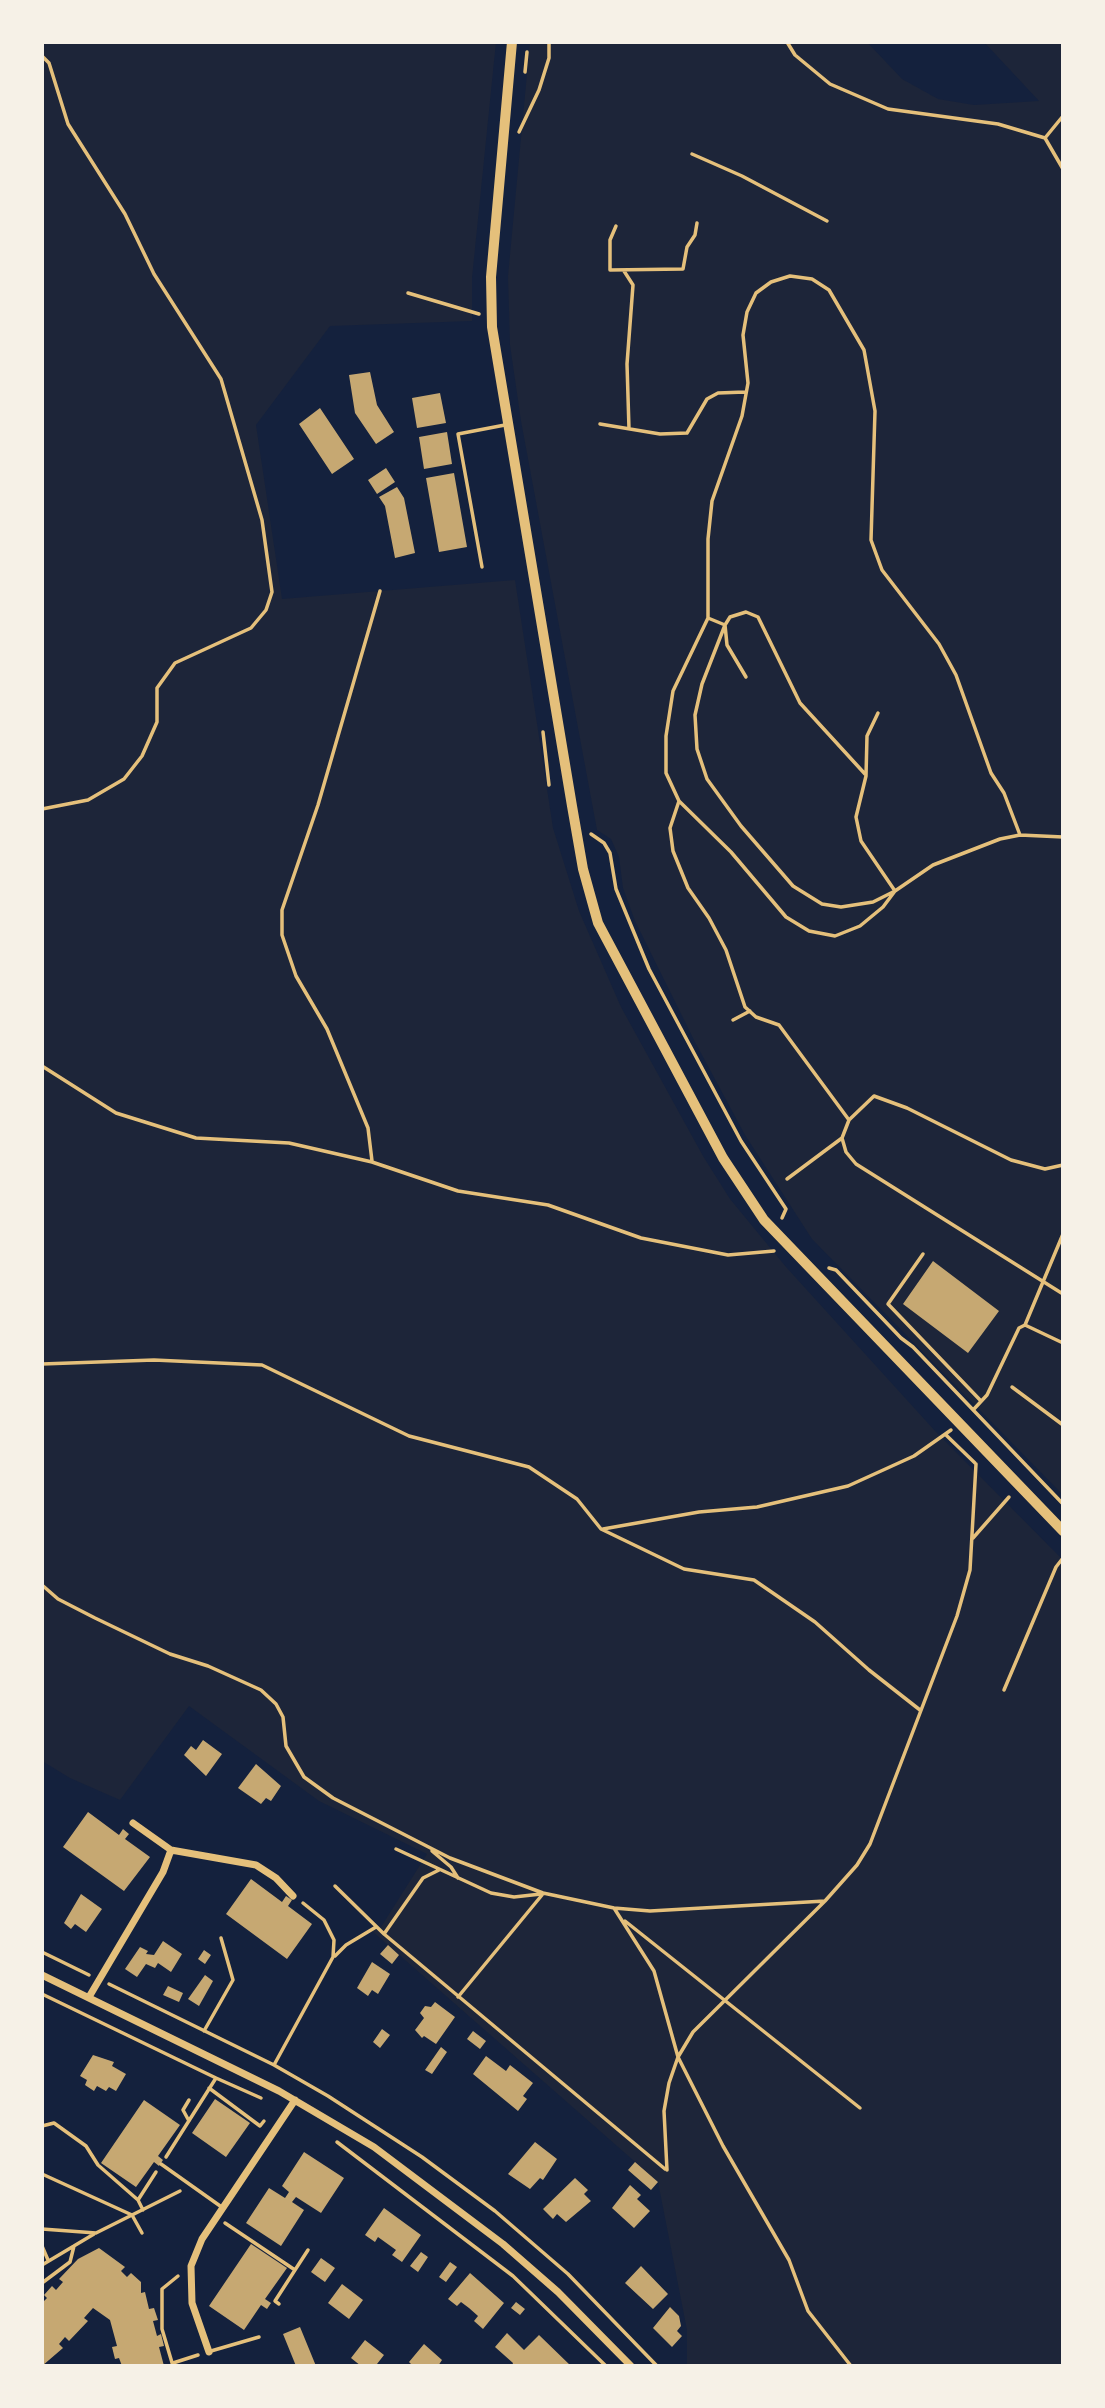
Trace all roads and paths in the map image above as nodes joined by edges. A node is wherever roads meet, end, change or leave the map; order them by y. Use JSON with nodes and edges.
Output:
{"nodes":[{"id":1,"x":512,"y":42,"type":"edge"},
{"id":2,"x":527,"y":42,"type":"edge"},
{"id":3,"x":549,"y":42,"type":"edge"},
{"id":4,"x":787,"y":42,"type":"edge"},
{"id":5,"x":42,"y":56,"type":"edge"},
{"id":6,"x":524,"y":83,"type":"dead end"},
{"id":7,"x":522,"y":107,"type":"dead end"},
{"id":8,"x":1063,"y":116,"type":"edge"},
{"id":9,"x":519,"y":132,"type":"junction"},
{"id":10,"x":1045,"y":138,"type":"junction"},
{"id":11,"x":518,"y":146,"type":"dead end"},
{"id":12,"x":692,"y":154,"type":"dead end"},
{"id":13,"x":1063,"y":169,"type":"edge"},
{"id":14,"x":827,"y":220,"type":"dead end"},
{"id":15,"x":697,"y":223,"type":"dead end"},
{"id":16,"x":616,"y":226,"type":"dead end"},
{"id":17,"x":624,"y":271,"type":"junction"},
{"id":18,"x":408,"y":293,"type":"dead end"},
{"id":19,"x":492,"y":318,"type":"junction"},
{"id":20,"x":746,"y":393,"type":"junction"},
{"id":21,"x":600,"y":424,"type":"dead end"},
{"id":22,"x":507,"y":425,"type":"junction"},
{"id":23,"x":629,"y":429,"type":"junction"},
{"id":24,"x":482,"y":567,"type":"dead end"},
{"id":25,"x":380,"y":591,"type":"dead end"},
{"id":26,"x":708,"y":618,"type":"junction"},
{"id":27,"x":725,"y":625,"type":"junction"},
{"id":28,"x":746,"y":677,"type":"dead end"},
{"id":29,"x":878,"y":713,"type":"dead end"},
{"id":30,"x":543,"y":725,"type":"dead end"},
{"id":31,"x":866,"y":776,"type":"junction"},
{"id":32,"x":549,"y":785,"type":"dead end"},
{"id":33,"x":679,"y":800,"type":"junction"},
{"id":34,"x":42,"y":809,"type":"edge"},
{"id":35,"x":589,"y":823,"type":"dead end"},
{"id":36,"x":1020,"y":835,"type":"junction"},
{"id":37,"x":1063,"y":837,"type":"edge"},
{"id":38,"x":895,"y":891,"type":"junction"},
{"id":39,"x":750,"y":1011,"type":"junction"},
{"id":40,"x":733,"y":1020,"type":"dead end"},
{"id":41,"x":42,"y":1066,"type":"edge"},
{"id":42,"x":849,"y":1120,"type":"junction"},
{"id":43,"x":842,"y":1138,"type":"junction"},
{"id":44,"x":372,"y":1162,"type":"junction"},
{"id":45,"x":1063,"y":1165,"type":"edge"},
{"id":46,"x":787,"y":1179,"type":"dead end"},
{"id":47,"x":781,"y":1220,"type":"dead end"},
{"id":48,"x":1063,"y":1234,"type":"edge"},
{"id":49,"x":790,"y":1250,"type":"junction"},
{"id":50,"x":923,"y":1254,"type":"dead end"},
{"id":51,"x":822,"y":1265,"type":"dead end"},
{"id":52,"x":1043,"y":1282,"type":"junction"},
{"id":53,"x":1063,"y":1294,"type":"edge"},
{"id":54,"x":1025,"y":1325,"type":"junction"},
{"id":55,"x":1063,"y":1343,"type":"edge"},
{"id":56,"x":42,"y":1364,"type":"edge"},
{"id":57,"x":1012,"y":1387,"type":"dead end"},
{"id":58,"x":981,"y":1401,"type":"junction"},
{"id":59,"x":974,"y":1409,"type":"junction"},
{"id":60,"x":968,"y":1412,"type":"dead end"},
{"id":61,"x":1063,"y":1425,"type":"edge"},
{"id":62,"x":946,"y":1435,"type":"dead end"},
{"id":63,"x":976,"y":1464,"type":"dead end"},
{"id":64,"x":1009,"y":1497,"type":"dead end"},
{"id":65,"x":1063,"y":1504,"type":"edge"},
{"id":66,"x":601,"y":1529,"type":"junction"},
{"id":67,"x":1063,"y":1531,"type":"edge"},
{"id":68,"x":972,"y":1540,"type":"junction"},
{"id":69,"x":1063,"y":1558,"type":"edge"},
{"id":70,"x":42,"y":1585,"type":"edge"},
{"id":71,"x":1004,"y":1690,"type":"dead end"},
{"id":72,"x":920,"y":1710,"type":"junction"},
{"id":73,"x":133,"y":1823,"type":"dead end"},
{"id":74,"x":425,"y":1845,"type":"junction"},
{"id":75,"x":396,"y":1849,"type":"dead end"},
{"id":76,"x":172,"y":1850,"type":"junction"},
{"id":77,"x":439,"y":1870,"type":"junction"},
{"id":78,"x":458,"y":1878,"type":"junction"},
{"id":79,"x":335,"y":1886,"type":"dead end"},
{"id":80,"x":543,"y":1893,"type":"junction"},
{"id":81,"x":293,"y":1896,"type":"joint"},
{"id":82,"x":825,"y":1901,"type":"junction"},
{"id":83,"x":614,"y":1908,"type":"junction"},
{"id":84,"x":620,"y":1917,"type":"junction"},
{"id":85,"x":376,"y":1927,"type":"junction"},
{"id":86,"x":384,"y":1934,"type":"junction"},
{"id":87,"x":221,"y":1938,"type":"dead end"},
{"id":88,"x":334,"y":1940,"type":"junction"},
{"id":89,"x":346,"y":1945,"type":"junction"},
{"id":90,"x":333,"y":1957,"type":"junction"},
{"id":91,"x":42,"y":1975,"type":"edge"},
{"id":92,"x":42,"y":1994,"type":"edge"},
{"id":93,"x":89,"y":1997,"type":"junction"},
{"id":94,"x":458,"y":1997,"type":"junction"},
{"id":95,"x":725,"y":1998,"type":"junction"},
{"id":96,"x":204,"y":2031,"type":"dead end"},
{"id":97,"x":678,"y":2057,"type":"junction"},
{"id":98,"x":274,"y":2065,"type":"dead end"},
{"id":99,"x":216,"y":2078,"type":"junction"},
{"id":100,"x":209,"y":2088,"type":"junction"},
{"id":101,"x":189,"y":2100,"type":"dead end"},
{"id":102,"x":295,"y":2100,"type":"junction"},
{"id":103,"x":272,"y":2103,"type":"dead end"},
{"id":104,"x":859,"y":2108,"type":"dead end"},
{"id":105,"x":267,"y":2118,"type":"dead end"},
{"id":106,"x":189,"y":2121,"type":"junction"},
{"id":107,"x":42,"y":2126,"type":"edge"},
{"id":108,"x":330,"y":2137,"type":"dead end"},
{"id":109,"x":162,"y":2164,"type":"junction"},
{"id":110,"x":42,"y":2174,"type":"edge"},
{"id":111,"x":191,"y":2186,"type":"junction"},
{"id":112,"x":138,"y":2200,"type":"junction"},
{"id":113,"x":223,"y":2208,"type":"junction"},
{"id":114,"x":143,"y":2210,"type":"junction"},
{"id":115,"x":132,"y":2215,"type":"junction"},
{"id":116,"x":216,"y":2217,"type":"junction"},
{"id":117,"x":42,"y":2229,"type":"edge"},
{"id":118,"x":96,"y":2233,"type":"junction"},
{"id":119,"x":142,"y":2233,"type":"dead end"},
{"id":120,"x":42,"y":2246,"type":"edge"},
{"id":121,"x":74,"y":2246,"type":"junction"},
{"id":122,"x":308,"y":2250,"type":"dead end"},
{"id":123,"x":48,"y":2260,"type":"junction"},
{"id":124,"x":42,"y":2265,"type":"edge"},
{"id":125,"x":191,"y":2266,"type":"junction"},
{"id":126,"x":295,"y":2270,"type":"junction"},
{"id":127,"x":42,"y":2283,"type":"edge"},
{"id":128,"x":279,"y":2304,"type":"dead end"},
{"id":129,"x":259,"y":2337,"type":"dead end"},
{"id":130,"x":209,"y":2352,"type":"junction"},
{"id":131,"x":173,"y":2364,"type":"edge"},
{"id":132,"x":606,"y":2366,"type":"edge"},
{"id":133,"x":631,"y":2366,"type":"edge"},
{"id":134,"x":851,"y":2366,"type":"edge"}],
"edges":[{"from":1,"to":19,"type":"main road"},
{"from":2,"to":6,"type":"path"},
{"from":3,"to":9,"type":"path"},
{"from":4,"to":10,"type":"path"},
{"from":5,"to":34,"type":"path"},
{"from":7,"to":9,"type":"path"},
{"from":8,"to":10,"type":"path"},
{"from":9,"to":11,"type":"path"},
{"from":10,"to":13,"type":"path"},
{"from":12,"to":14,"type":"path"},
{"from":15,"to":17,"type":"path"},
{"from":16,"to":17,"type":"path"},
{"from":17,"to":23,"type":"path"},
{"from":18,"to":19,"type":"path"},
{"from":19,"to":22,"type":"main road"},
{"from":20,"to":23,"type":"path"},
{"from":20,"to":26,"type":"path"},
{"from":20,"to":36,"type":"path"},
{"from":21,"to":23,"type":"path"},
{"from":22,"to":24,"type":"lane"},
{"from":22,"to":49,"type":"main road"},
{"from":25,"to":44,"type":"path"},
{"from":26,"to":27,"type":"path"},
{"from":26,"to":33,"type":"path"},
{"from":27,"to":28,"type":"path"},
{"from":27,"to":31,"type":"path"},
{"from":27,"to":38,"type":"path"},
{"from":29,"to":31,"type":"path"},
{"from":30,"to":32,"type":"path"},
{"from":31,"to":38,"type":"path"},
{"from":33,"to":38,"type":"path"},
{"from":33,"to":39,"type":"path"},
{"from":35,"to":47,"type":"path"},
{"from":36,"to":37,"type":"path"},
{"from":36,"to":38,"type":"path"},
{"from":39,"to":40,"type":"path"},
{"from":39,"to":42,"type":"path"},
{"from":41,"to":44,"type":"path"},
{"from":42,"to":43,"type":"path"},
{"from":42,"to":45,"type":"path"},
{"from":43,"to":46,"type":"path"},
{"from":43,"to":52,"type":"path"},
{"from":44,"to":49,"type":"path"},
{"from":48,"to":52,"type":"path"},
{"from":49,"to":67,"type":"main road"},
{"from":50,"to":58,"type":"path"},
{"from":51,"to":59,"type":"path"},
{"from":52,"to":53,"type":"path"},
{"from":52,"to":54,"type":"path"},
{"from":54,"to":55,"type":"path"},
{"from":54,"to":58,"type":"path"},
{"from":56,"to":66,"type":"path"},
{"from":57,"to":61,"type":"path"},
{"from":58,"to":59,"type":"path"},
{"from":59,"to":60,"type":"path"},
{"from":59,"to":65,"type":"path"},
{"from":62,"to":66,"type":"path"},
{"from":63,"to":68,"type":"path"},
{"from":64,"to":68,"type":"path"},
{"from":66,"to":72,"type":"path"},
{"from":68,"to":72,"type":"path"},
{"from":69,"to":71,"type":"path"},
{"from":70,"to":74,"type":"path"},
{"from":72,"to":82,"type":"path"},
{"from":73,"to":76,"type":"street"},
{"from":74,"to":78,"type":"path"},
{"from":74,"to":80,"type":"path"},
{"from":75,"to":77,"type":"path"},
{"from":76,"to":81,"type":"street"},
{"from":76,"to":93,"type":"street"},
{"from":77,"to":78,"type":"path"},
{"from":77,"to":86,"type":"path"},
{"from":78,"to":80,"type":"path"},
{"from":79,"to":85,"type":"path"},
{"from":80,"to":83,"type":"path"},
{"from":80,"to":94,"type":"path"},
{"from":81,"to":88,"type":"path"},
{"from":82,"to":83,"type":"path"},
{"from":82,"to":95,"type":"path"},
{"from":83,"to":84,"type":"path"},
{"from":84,"to":95,"type":"path"},
{"from":84,"to":97,"type":"path"},
{"from":85,"to":86,"type":"path"},
{"from":85,"to":89,"type":"path"},
{"from":86,"to":94,"type":"path"},
{"from":87,"to":96,"type":"path"},
{"from":88,"to":89,"type":"path"},
{"from":88,"to":90,"type":"path"},
{"from":89,"to":90,"type":"path"},
{"from":90,"to":98,"type":"path"},
{"from":91,"to":93,"type":"street"},
{"from":92,"to":99,"type":"path"},
{"from":93,"to":102,"type":"street"},
{"from":94,"to":97,"type":"path"},
{"from":95,"to":97,"type":"path"},
{"from":95,"to":104,"type":"path"},
{"from":97,"to":134,"type":"path"},
{"from":99,"to":100,"type":"path"},
{"from":99,"to":103,"type":"path"},
{"from":100,"to":105,"type":"path"},
{"from":100,"to":106,"type":"path"},
{"from":101,"to":106,"type":"path"},
{"from":102,"to":113,"type":"street"},
{"from":102,"to":133,"type":"street"},
{"from":106,"to":109,"type":"path"},
{"from":107,"to":112,"type":"path"},
{"from":108,"to":132,"type":"path"},
{"from":109,"to":111,"type":"lane"},
{"from":109,"to":112,"type":"path"},
{"from":110,"to":115,"type":"path"},
{"from":111,"to":113,"type":"lane"},
{"from":111,"to":114,"type":"path"},
{"from":112,"to":114,"type":"path"},
{"from":113,"to":116,"type":"street"},
{"from":114,"to":115,"type":"path"},
{"from":115,"to":118,"type":"path"},
{"from":115,"to":119,"type":"path"},
{"from":116,"to":125,"type":"street"},
{"from":116,"to":126,"type":"path"},
{"from":117,"to":118,"type":"path"},
{"from":118,"to":121,"type":"path"},
{"from":120,"to":123,"type":"path"},
{"from":121,"to":123,"type":"path"},
{"from":121,"to":127,"type":"path"},
{"from":122,"to":126,"type":"path"},
{"from":123,"to":124,"type":"path"},
{"from":125,"to":130,"type":"street"},
{"from":125,"to":131,"type":"path"},
{"from":126,"to":128,"type":"path"},
{"from":129,"to":130,"type":"lane"},
{"from":130,"to":131,"type":"path"}]}
